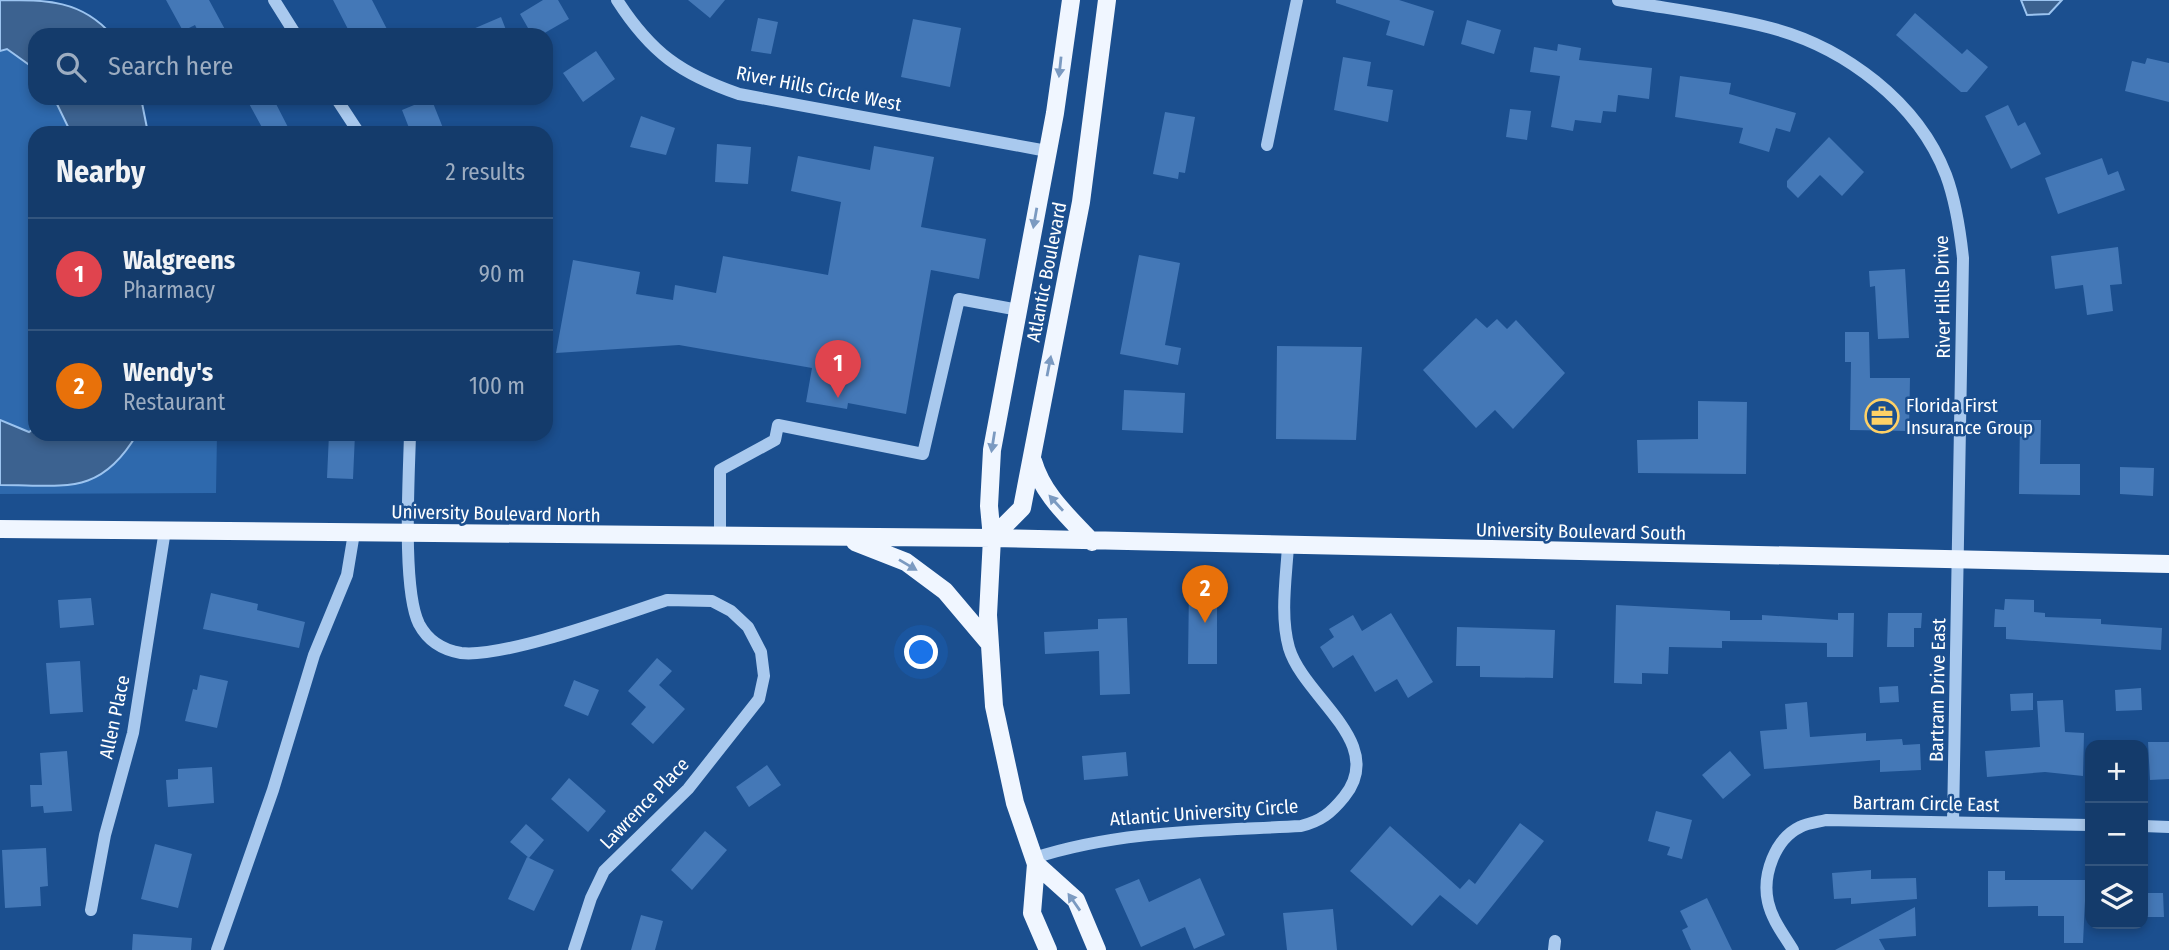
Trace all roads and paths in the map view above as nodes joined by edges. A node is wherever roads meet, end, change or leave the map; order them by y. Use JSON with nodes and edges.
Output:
{"nodes":[{"id":1,"x":274,"y":0,"type":"edge"},
{"id":2,"x":617,"y":0,"type":"edge"},
{"id":3,"x":1071,"y":0,"type":"edge"},
{"id":4,"x":1107,"y":0,"type":"edge"},
{"id":5,"x":1297,"y":0,"type":"edge"},
{"id":6,"x":1618,"y":0,"type":"edge"},
{"id":7,"x":292,"y":28,"type":"edge"},
{"id":8,"x":341,"y":105,"type":"edge"},
{"id":9,"x":355,"y":126,"type":"edge"},
{"id":10,"x":1267,"y":145,"type":"dead end"},
{"id":11,"x":1047,"y":151,"type":"junction"},
{"id":12,"x":1019,"y":310,"type":"junction"},
{"id":13,"x":410,"y":441,"type":"edge"},
{"id":14,"x":1032,"y":457,"type":"junction"},
{"id":15,"x":0,"y":529,"type":"edge"},
{"id":16,"x":165,"y":530,"type":"junction"},
{"id":17,"x":354,"y":533,"type":"junction"},
{"id":18,"x":409,"y":534,"type":"junction"},
{"id":19,"x":720,"y":537,"type":"junction"},
{"id":20,"x":845,"y":538,"type":"junction"},
{"id":21,"x":992,"y":538,"type":"junction"},
{"id":22,"x":1092,"y":541,"type":"junction"},
{"id":23,"x":1287,"y":546,"type":"junction"},
{"id":24,"x":1959,"y":559,"type":"junction"},
{"id":25,"x":2169,"y":564,"type":"edge"},
{"id":26,"x":989,"y":643,"type":"junction"},
{"id":27,"x":1953,"y":822,"type":"junction"},
{"id":28,"x":2085,"y":825,"type":"edge"},
{"id":29,"x":2148,"y":826,"type":"edge"},
{"id":30,"x":2169,"y":827,"type":"edge"},
{"id":31,"x":1035,"y":861,"type":"junction"},
{"id":32,"x":91,"y":910,"type":"dead end"},
{"id":33,"x":217,"y":950,"type":"edge"},
{"id":34,"x":574,"y":950,"type":"edge"},
{"id":35,"x":1048,"y":950,"type":"edge"},
{"id":36,"x":1097,"y":950,"type":"edge"},
{"id":37,"x":1793,"y":950,"type":"edge"}],
"edges":[{"from":1,"to":7,"type":"street"},
{"from":2,"to":11,"type":"street","name":"River Hills Circle West"},
{"from":3,"to":11,"type":"main road","name":"Atlantic Boulevard","one_way":true},
{"from":14,"to":4,"type":"main road","name":"Atlantic Boulevard","one_way":true},
{"from":5,"to":10,"type":"street"},
{"from":6,"to":24,"type":"street","name":"River Hills Drive"},
{"from":8,"to":9,"type":"street"},
{"from":11,"to":12,"type":"main road","name":"Atlantic Boulevard","one_way":true},
{"from":12,"to":19,"type":"street"},
{"from":12,"to":21,"type":"main road","name":"Atlantic Boulevard","one_way":true},
{"from":13,"to":18,"type":"street"},
{"from":14,"to":21,"type":"main road","name":"Atlantic Boulevard"},
{"from":22,"to":14,"type":"main road","one_way":true},
{"from":15,"to":16,"type":"main road","name":"University Boulevard North"},
{"from":16,"to":17,"type":"main road","name":"University Boulevard North"},
{"from":16,"to":32,"type":"street","name":"Allen Place"},
{"from":17,"to":18,"type":"main road","name":"University Boulevard North"},
{"from":17,"to":33,"type":"street"},
{"from":18,"to":19,"type":"main road","name":"University Boulevard North"},
{"from":18,"to":34,"type":"street","name":"Lawrence Place"},
{"from":19,"to":20,"type":"main road","name":"University Boulevard North"},
{"from":20,"to":21,"type":"main road","name":"University Boulevard North"},
{"from":20,"to":26,"type":"main road","one_way":true},
{"from":21,"to":22,"type":"main road","name":"University Boulevard South"},
{"from":21,"to":26,"type":"main road","name":"Atlantic Boulevard"},
{"from":22,"to":23,"type":"main road","name":"University Boulevard South"},
{"from":23,"to":24,"type":"main road","name":"University Boulevard South"},
{"from":23,"to":31,"type":"street","name":"Atlantic University Circle"},
{"from":24,"to":25,"type":"main road","name":"University Boulevard South"},
{"from":24,"to":27,"type":"street","name":"Bartram Drive East"},
{"from":26,"to":31,"type":"main road","name":"Atlantic Boulevard"},
{"from":27,"to":28,"type":"street","name":"Bartram Circle East"},
{"from":27,"to":37,"type":"street","name":"Bartram Circle East"},
{"from":29,"to":30,"type":"street"},
{"from":31,"to":35,"type":"main road","name":"Atlantic Boulevard"},
{"from":36,"to":31,"type":"main road","name":"Atlantic Boulevard","one_way":true}]}
